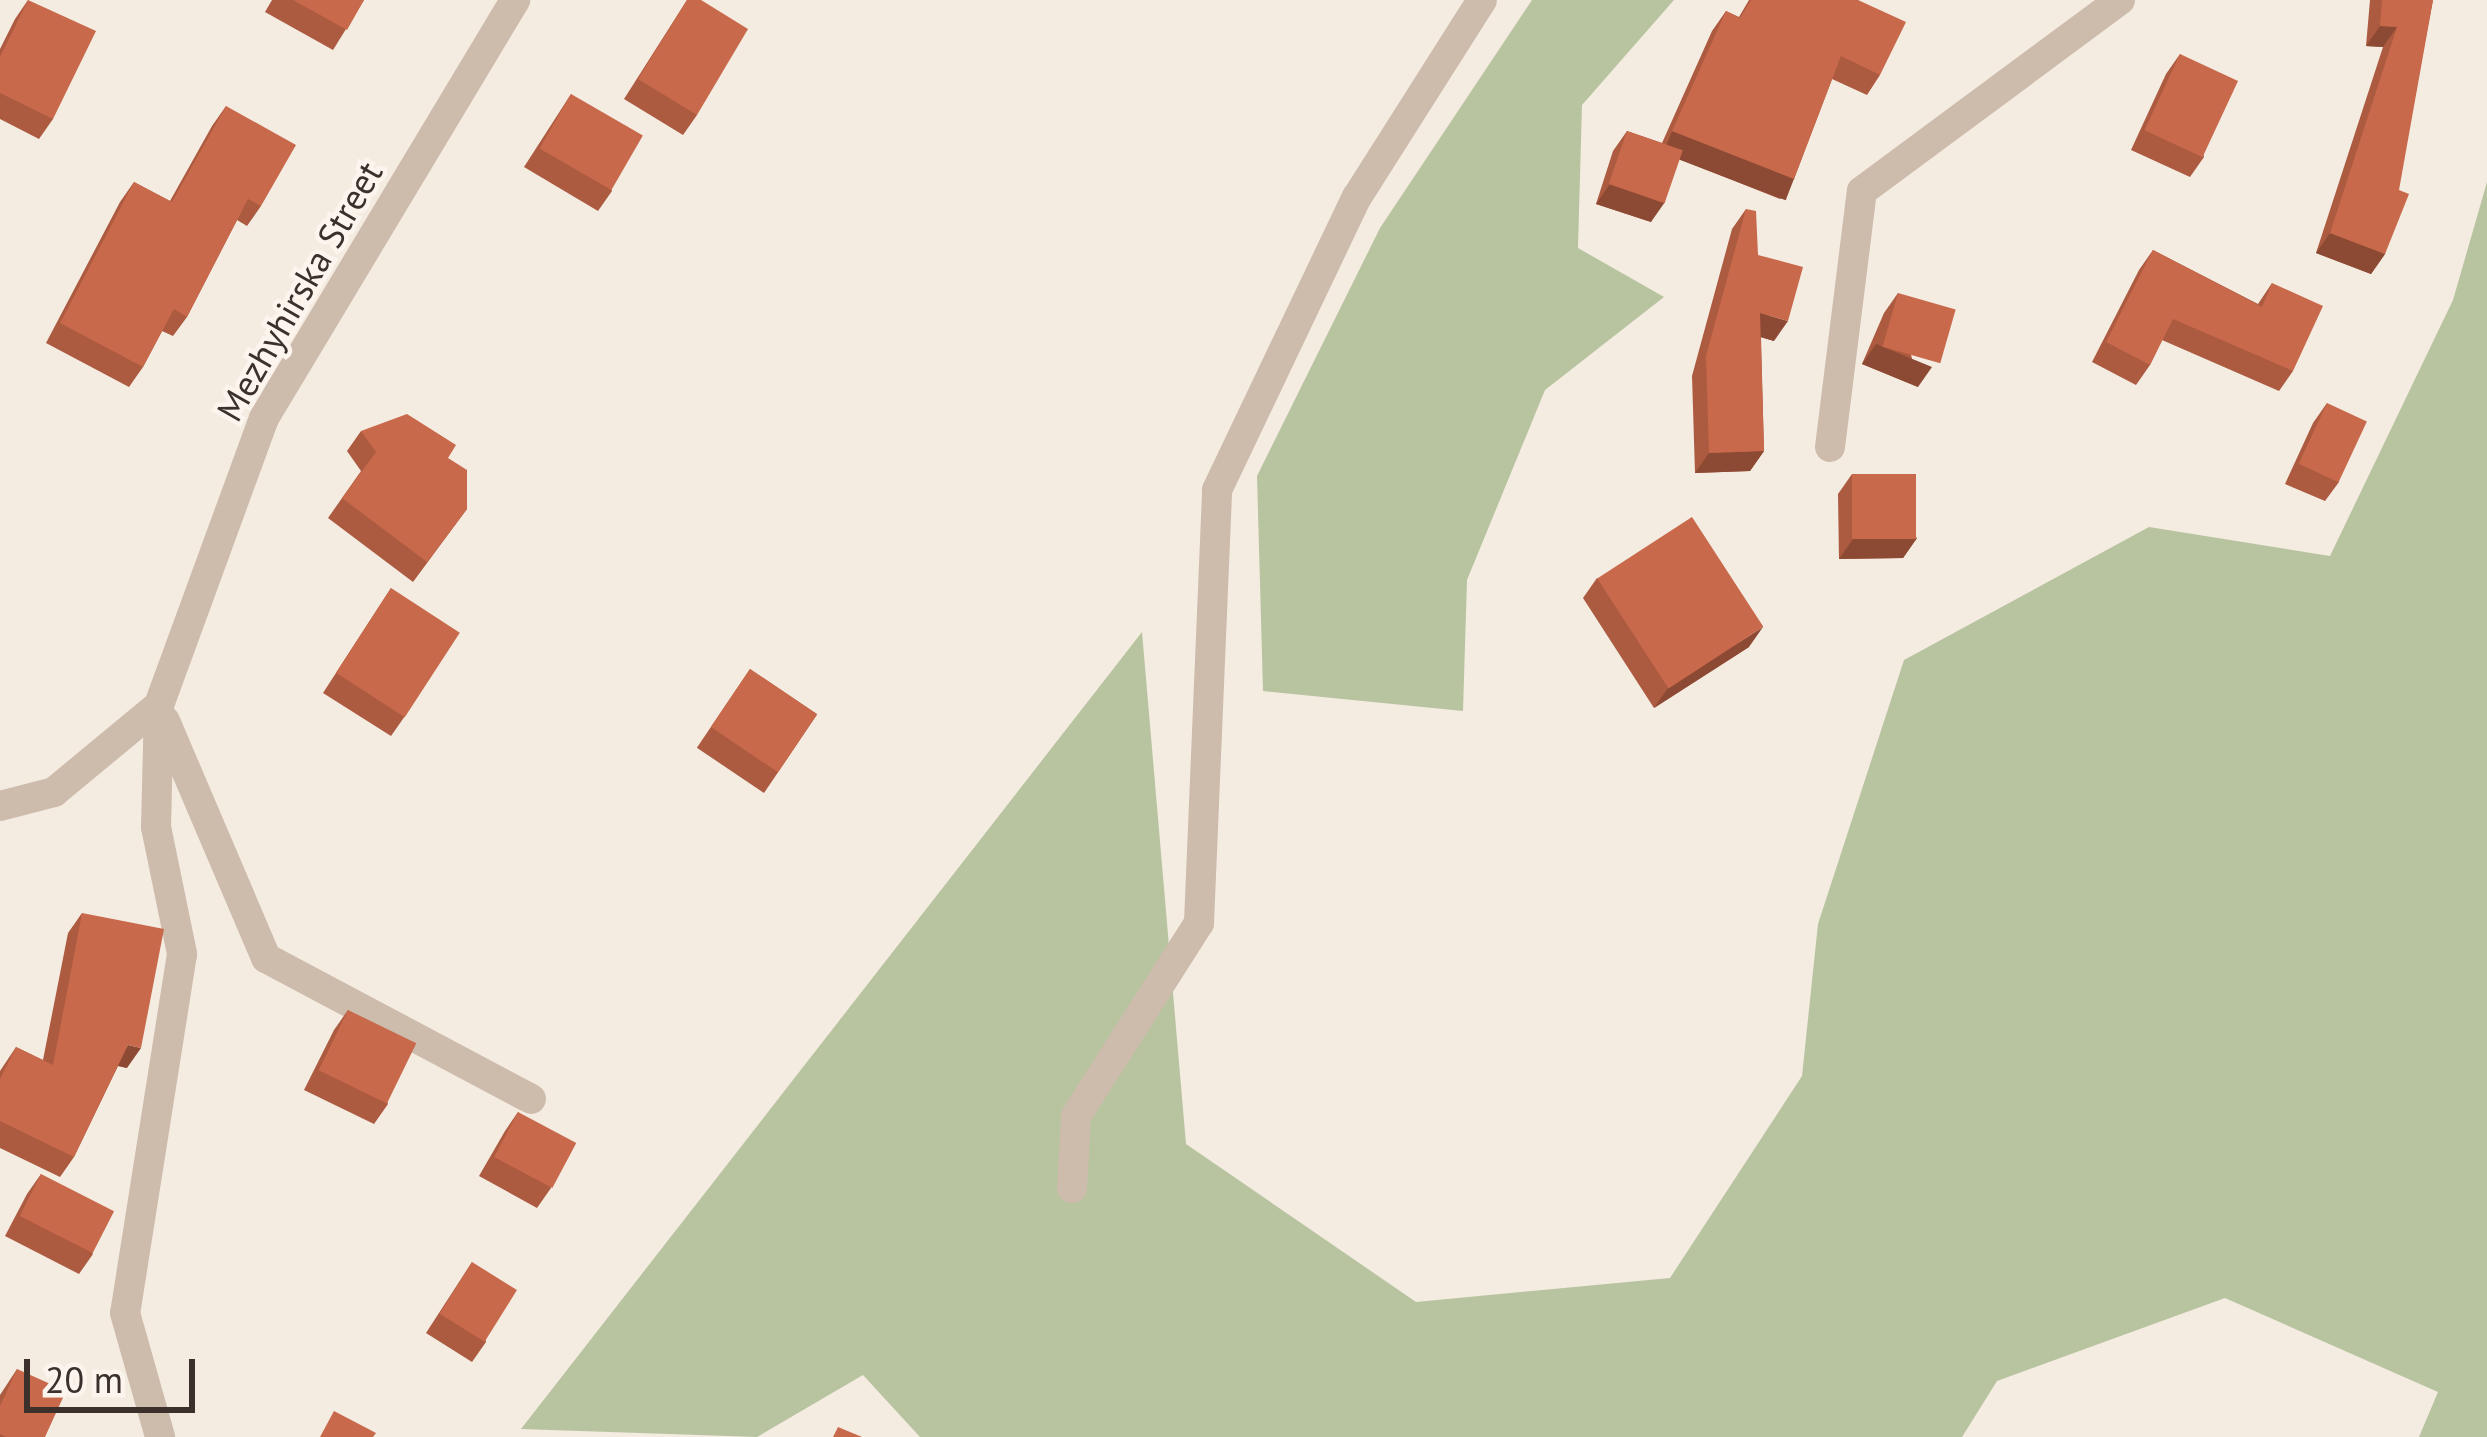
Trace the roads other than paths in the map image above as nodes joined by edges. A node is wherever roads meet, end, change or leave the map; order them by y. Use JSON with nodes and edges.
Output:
{"nodes":[{"id":1,"x":515,"y":0,"type":"edge"},
{"id":2,"x":1482,"y":0,"type":"edge"},
{"id":3,"x":2120,"y":0,"type":"edge"},
{"id":4,"x":1830,"y":447,"type":"dead end"},
{"id":5,"x":159,"y":704,"type":"junction"},
{"id":6,"x":0,"y":806,"type":"edge"},
{"id":7,"x":531,"y":1099,"type":"dead end"},
{"id":8,"x":1072,"y":1188,"type":"dead end"},
{"id":9,"x":160,"y":1437,"type":"edge"}],
"edges":[{"from":1,"to":5,"type":"street","name":"Mezhyhirska Street"},
{"from":2,"to":8,"type":"street"},
{"from":3,"to":4,"type":"street"},
{"from":5,"to":6,"type":"street"},
{"from":5,"to":7,"type":"street"},
{"from":5,"to":9,"type":"street"}]}
